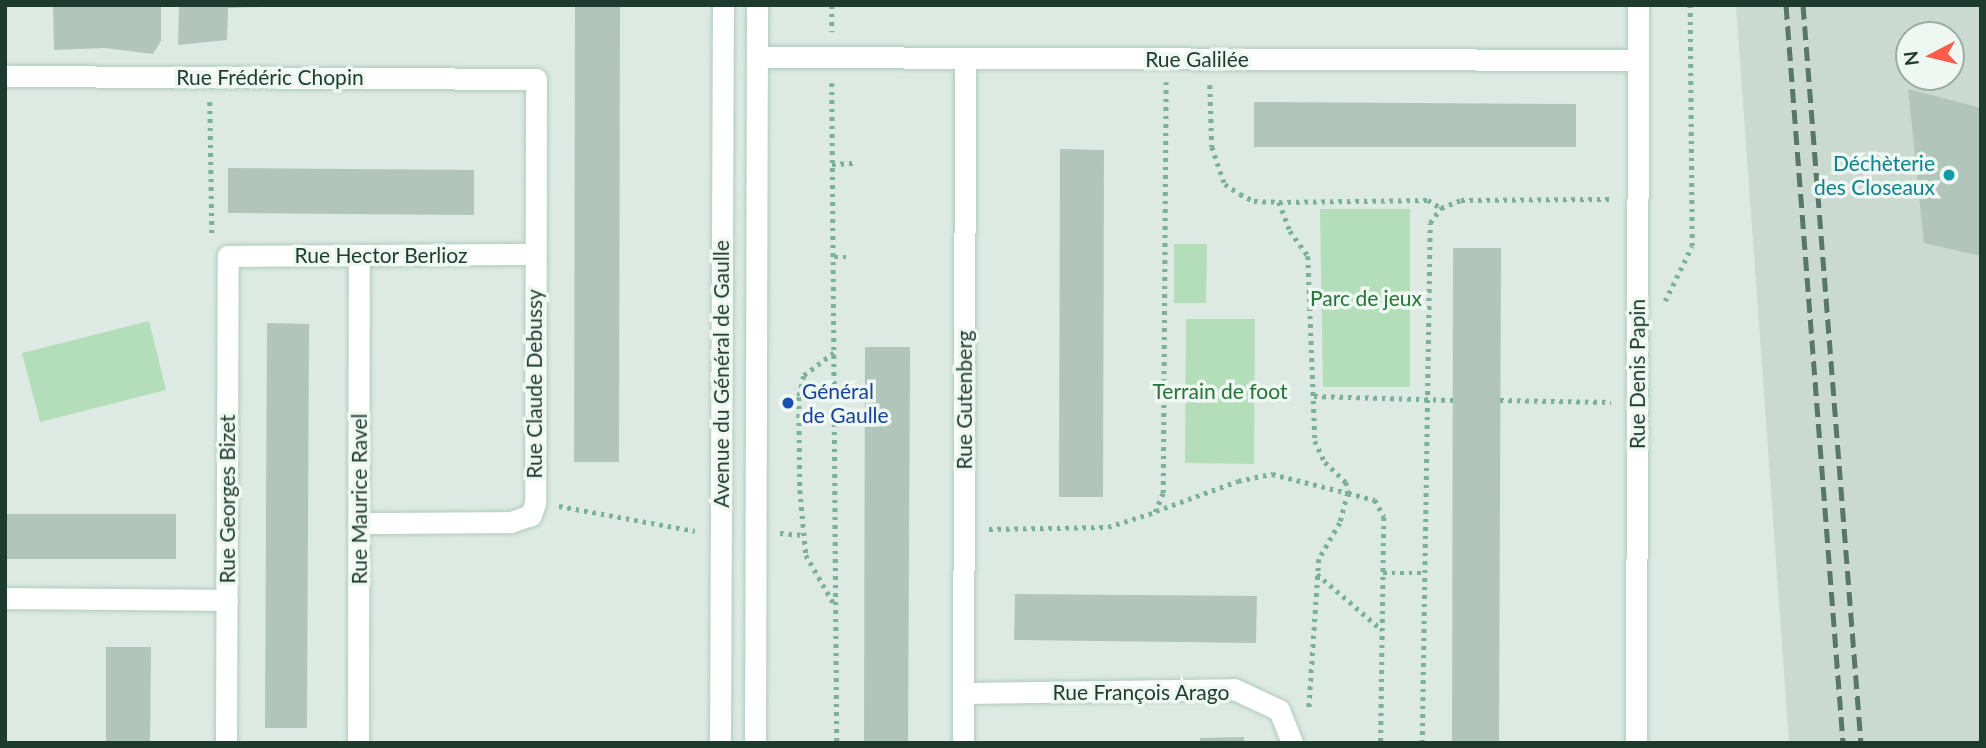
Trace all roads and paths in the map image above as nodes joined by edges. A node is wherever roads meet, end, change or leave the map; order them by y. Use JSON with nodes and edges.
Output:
{"nodes":[{"id":1,"x":723,"y":5,"type":"edge"},
{"id":2,"x":757,"y":5,"type":"edge"},
{"id":3,"x":1638,"y":5,"type":"edge"},
{"id":4,"x":1690,"y":5,"type":"edge"},
{"id":5,"x":757,"y":57,"type":"junction"},
{"id":6,"x":832,"y":58,"type":"junction"},
{"id":7,"x":965,"y":58,"type":"junction"},
{"id":8,"x":1166,"y":58,"type":"junction"},
{"id":9,"x":1210,"y":59,"type":"junction"},
{"id":10,"x":1638,"y":60,"type":"junction"},
{"id":11,"x":5,"y":76,"type":"edge"},
{"id":12,"x":210,"y":76,"type":"junction"},
{"id":13,"x":536,"y":79,"type":"joint"},
{"id":14,"x":853,"y":163,"type":"dead end"},
{"id":15,"x":832,"y":164,"type":"junction"},
{"id":16,"x":1638,"y":199,"type":"junction"},
{"id":17,"x":1279,"y":202,"type":"junction"},
{"id":18,"x":1441,"y":208,"type":"junction"},
{"id":19,"x":534,"y":254,"type":"junction"},
{"id":20,"x":228,"y":256,"type":"junction"},
{"id":21,"x":359,"y":256,"type":"junction"},
{"id":22,"x":834,"y":257,"type":"junction"},
{"id":23,"x":849,"y":257,"type":"dead end"},
{"id":24,"x":1663,"y":313,"type":"dead end"},
{"id":25,"x":834,"y":353,"type":"junction"},
{"id":26,"x":1314,"y":396,"type":"junction"},
{"id":27,"x":1453,"y":400,"type":"dead end"},
{"id":28,"x":1426,"y":401,"type":"junction"},
{"id":29,"x":1500,"y":401,"type":"dead end"},
{"id":30,"x":1637,"y":403,"type":"junction"},
{"id":31,"x":1348,"y":493,"type":"junction"},
{"id":32,"x":535,"y":503,"type":"junction"},
{"id":33,"x":1155,"y":512,"type":"junction"},
{"id":34,"x":359,"y":523,"type":"junction"},
{"id":35,"x":964,"y":529,"type":"junction"},
{"id":36,"x":720,"y":533,"type":"junction"},
{"id":37,"x":1383,"y":573,"type":"junction"},
{"id":38,"x":1423,"y":573,"type":"junction"},
{"id":39,"x":1317,"y":574,"type":"junction"},
{"id":40,"x":5,"y":598,"type":"edge"},
{"id":41,"x":227,"y":600,"type":"junction"},
{"id":42,"x":834,"y":605,"type":"junction"},
{"id":43,"x":1383,"y":631,"type":"junction"},
{"id":44,"x":963,"y":693,"type":"junction"},
{"id":45,"x":1290,"y":735,"type":"edge"},
{"id":46,"x":226,"y":743,"type":"edge"},
{"id":47,"x":358,"y":743,"type":"edge"},
{"id":48,"x":720,"y":743,"type":"edge"},
{"id":49,"x":755,"y":743,"type":"edge"},
{"id":50,"x":837,"y":743,"type":"edge"},
{"id":51,"x":963,"y":743,"type":"edge"},
{"id":52,"x":1381,"y":743,"type":"edge"},
{"id":53,"x":1422,"y":743,"type":"edge"},
{"id":54,"x":1636,"y":743,"type":"edge"}],
"edges":[{"from":1,"to":36,"type":"street","name":"Avenue du Général de Gaulle"},
{"from":2,"to":5,"type":"street","name":"Avenue du Général de Gaulle"},
{"from":3,"to":10,"type":"street","name":"Rue Denis Papin"},
{"from":4,"to":24,"type":"path"},
{"from":5,"to":6,"type":"street","name":"Rue Galilée"},
{"from":5,"to":49,"type":"street","name":"Avenue du Général de Gaulle"},
{"from":6,"to":7,"type":"street","name":"Rue Galilée"},
{"from":6,"to":15,"type":"path"},
{"from":7,"to":8,"type":"street","name":"Rue Galilée"},
{"from":7,"to":35,"type":"street","name":"Rue Gutenberg"},
{"from":8,"to":9,"type":"street","name":"Rue Galilée"},
{"from":8,"to":33,"type":"path"},
{"from":9,"to":10,"type":"street","name":"Rue Galilée"},
{"from":9,"to":17,"type":"path"},
{"from":10,"to":16,"type":"street","name":"Rue Denis Papin"},
{"from":11,"to":12,"type":"street","name":"Rue Frédéric Chopin"},
{"from":12,"to":13,"type":"street","name":"Rue Frédéric Chopin"},
{"from":12,"to":20,"type":"path"},
{"from":13,"to":19,"type":"street","name":"Rue Claude Debussy"},
{"from":14,"to":15,"type":"path"},
{"from":15,"to":22,"type":"path"},
{"from":16,"to":18,"type":"path"},
{"from":16,"to":30,"type":"street","name":"Rue Denis Papin"},
{"from":17,"to":18,"type":"path"},
{"from":17,"to":26,"type":"path"},
{"from":18,"to":28,"type":"path"},
{"from":19,"to":21,"type":"street","name":"Rue Hector Berlioz"},
{"from":19,"to":32,"type":"street","name":"Rue Claude Debussy"},
{"from":20,"to":21,"type":"street","name":"Rue Hector Berlioz"},
{"from":20,"to":41,"type":"street","name":"Rue Georges Bizet"},
{"from":21,"to":34,"type":"street","name":"Rue Maurice Ravel"},
{"from":22,"to":23,"type":"path"},
{"from":22,"to":25,"type":"path"},
{"from":25,"to":42,"type":"path"},
{"from":25,"to":42,"type":"path"},
{"from":26,"to":28,"type":"path"},
{"from":26,"to":31,"type":"path"},
{"from":27,"to":28,"type":"path"},
{"from":28,"to":38,"type":"path"},
{"from":29,"to":30,"type":"path"},
{"from":30,"to":54,"type":"street","name":"Rue Denis Papin"},
{"from":31,"to":33,"type":"path"},
{"from":31,"to":37,"type":"path"},
{"from":31,"to":39,"type":"path"},
{"from":32,"to":34,"type":"street","name":"Rue Claude Debussy"},
{"from":32,"to":36,"type":"path"},
{"from":33,"to":35,"type":"path"},
{"from":34,"to":47,"type":"street","name":"Rue Maurice Ravel"},
{"from":35,"to":44,"type":"street","name":"Rue Gutenberg"},
{"from":36,"to":48,"type":"street","name":"Avenue du Général de Gaulle"},
{"from":37,"to":38,"type":"path"},
{"from":37,"to":43,"type":"path"},
{"from":38,"to":53,"type":"path"},
{"from":39,"to":43,"type":"path"},
{"from":39,"to":45,"type":"path"},
{"from":40,"to":41,"type":"street"},
{"from":41,"to":46,"type":"street","name":"Rue Georges Bizet"},
{"from":42,"to":50,"type":"path"},
{"from":43,"to":52,"type":"path"},
{"from":44,"to":45,"type":"street","name":"Rue François Arago"},
{"from":44,"to":51,"type":"street","name":"Rue Gutenberg"}]}
